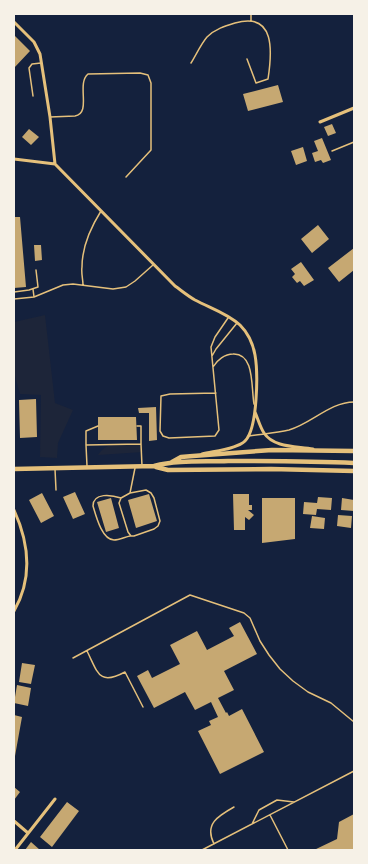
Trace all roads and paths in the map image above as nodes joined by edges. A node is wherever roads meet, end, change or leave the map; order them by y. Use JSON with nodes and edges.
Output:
{"nodes":[{"id":1,"x":251,"y":14,"type":"edge"},
{"id":2,"x":252,"y":21,"type":"junction"},
{"id":3,"x":14,"y":22,"type":"edge"},
{"id":4,"x":247,"y":59,"type":"dead end"},
{"id":5,"x":41,"y":63,"type":"junction"},
{"id":6,"x":191,"y":63,"type":"dead end"},
{"id":7,"x":33,"y":96,"type":"dead end"},
{"id":8,"x":354,"y":108,"type":"edge"},
{"id":9,"x":50,"y":117,"type":"junction"},
{"id":10,"x":320,"y":122,"type":"dead end"},
{"id":11,"x":354,"y":142,"type":"edge"},
{"id":12,"x":332,"y":151,"type":"dead end"},
{"id":13,"x":14,"y":159,"type":"edge"},
{"id":14,"x":55,"y":164,"type":"junction"},
{"id":15,"x":126,"y":177,"type":"dead end"},
{"id":16,"x":102,"y":211,"type":"junction"},
{"id":17,"x":154,"y":265,"type":"junction"},
{"id":18,"x":36,"y":270,"type":"dead end"},
{"id":19,"x":83,"y":285,"type":"junction"},
{"id":20,"x":33,"y":289,"type":"junction"},
{"id":21,"x":14,"y":292,"type":"edge"},
{"id":22,"x":34,"y":297,"type":"junction"},
{"id":23,"x":14,"y":299,"type":"edge"},
{"id":24,"x":228,"y":317,"type":"junction"},
{"id":25,"x":237,"y":323,"type":"junction"},
{"id":26,"x":212,"y":358,"type":"junction"},
{"id":27,"x":212,"y":368,"type":"junction"},
{"id":28,"x":216,"y":393,"type":"junction"},
{"id":29,"x":354,"y":402,"type":"edge"},
{"id":30,"x":255,"y":411,"type":"junction"},
{"id":31,"x":98,"y":426,"type":"dead end"},
{"id":32,"x":137,"y":426,"type":"dead end"},
{"id":33,"x":264,"y":433,"type":"junction"},
{"id":34,"x":249,"y":436,"type":"junction"},
{"id":35,"x":141,"y":444,"type":"junction"},
{"id":36,"x":86,"y":445,"type":"junction"},
{"id":37,"x":323,"y":451,"type":"junction"},
{"id":38,"x":354,"y":451,"type":"edge"},
{"id":39,"x":193,"y":456,"type":"junction"},
{"id":40,"x":171,"y":462,"type":"junction"},
{"id":41,"x":354,"y":463,"type":"edge"},
{"id":42,"x":154,"y":466,"type":"junction"},
{"id":43,"x":136,"y":467,"type":"junction"},
{"id":44,"x":142,"y":467,"type":"junction"},
{"id":45,"x":87,"y":468,"type":"junction"},
{"id":46,"x":14,"y":469,"type":"edge"},
{"id":47,"x":55,"y":469,"type":"junction"},
{"id":48,"x":354,"y":471,"type":"edge"},
{"id":49,"x":56,"y":490,"type":"dead end"},
{"id":50,"x":130,"y":493,"type":"junction"},
{"id":51,"x":121,"y":498,"type":"junction"},
{"id":52,"x":14,"y":510,"type":"edge"},
{"id":53,"x":131,"y":536,"type":"junction"},
{"id":54,"x":14,"y":611,"type":"edge"},
{"id":55,"x":87,"y":651,"type":"junction"},
{"id":56,"x":72,"y":658,"type":"dead end"},
{"id":57,"x":143,"y":707,"type":"dead end"},
{"id":58,"x":354,"y":722,"type":"edge"},
{"id":59,"x":354,"y":771,"type":"edge"},
{"id":60,"x":55,"y":800,"type":"dead end"},
{"id":61,"x":294,"y":802,"type":"junction"},
{"id":62,"x":234,"y":807,"type":"dead end"},
{"id":63,"x":270,"y":815,"type":"junction"},
{"id":64,"x":14,"y":821,"type":"edge"},
{"id":65,"x":252,"y":825,"type":"junction"},
{"id":66,"x":28,"y":833,"type":"junction"},
{"id":67,"x":214,"y":844,"type":"junction"},
{"id":68,"x":15,"y":850,"type":"edge"},
{"id":69,"x":202,"y":850,"type":"edge"},
{"id":70,"x":288,"y":850,"type":"edge"}],
"edges":[{"from":1,"to":2,"type":"lane"},
{"from":2,"to":4,"type":"lane"},
{"from":2,"to":6,"type":"lane"},
{"from":3,"to":5,"type":"street"},
{"from":5,"to":7,"type":"lane"},
{"from":5,"to":9,"type":"street"},
{"from":8,"to":10,"type":"street"},
{"from":9,"to":14,"type":"street"},
{"from":9,"to":15,"type":"lane"},
{"from":11,"to":12,"type":"lane"},
{"from":13,"to":14,"type":"street"},
{"from":14,"to":16,"type":"street"},
{"from":16,"to":17,"type":"street"},
{"from":16,"to":19,"type":"lane"},
{"from":17,"to":19,"type":"lane"},
{"from":17,"to":24,"type":"street"},
{"from":18,"to":20,"type":"lane"},
{"from":19,"to":22,"type":"lane"},
{"from":20,"to":21,"type":"lane"},
{"from":20,"to":22,"type":"lane"},
{"from":22,"to":23,"type":"lane"},
{"from":24,"to":25,"type":"street"},
{"from":24,"to":26,"type":"lane"},
{"from":25,"to":26,"type":"lane"},
{"from":25,"to":30,"type":"street"},
{"from":26,"to":27,"type":"lane"},
{"from":27,"to":28,"type":"lane"},
{"from":27,"to":30,"type":"lane"},
{"from":28,"to":28,"type":"lane"},
{"from":29,"to":33,"type":"lane"},
{"from":30,"to":33,"type":"street"},
{"from":30,"to":34,"type":"street"},
{"from":31,"to":36,"type":"lane"},
{"from":32,"to":35,"type":"lane"},
{"from":33,"to":34,"type":"lane"},
{"from":33,"to":37,"type":"street"},
{"from":34,"to":39,"type":"street"},
{"from":35,"to":36,"type":"lane"},
{"from":35,"to":44,"type":"lane"},
{"from":36,"to":45,"type":"lane"},
{"from":37,"to":38,"type":"main road"},
{"from":37,"to":39,"type":"main road"},
{"from":39,"to":40,"type":"main road"},
{"from":40,"to":41,"type":"main road"},
{"from":40,"to":42,"type":"main road"},
{"from":42,"to":44,"type":"main road"},
{"from":42,"to":48,"type":"main road"},
{"from":43,"to":44,"type":"main road"},
{"from":43,"to":45,"type":"main road"},
{"from":43,"to":50,"type":"lane"},
{"from":45,"to":47,"type":"main road"},
{"from":46,"to":47,"type":"main road"},
{"from":47,"to":49,"type":"lane"},
{"from":50,"to":51,"type":"lane"},
{"from":50,"to":53,"type":"lane"},
{"from":51,"to":53,"type":"lane"},
{"from":51,"to":53,"type":"lane"},
{"from":52,"to":54,"type":"street"},
{"from":55,"to":56,"type":"lane"},
{"from":55,"to":57,"type":"lane"},
{"from":55,"to":58,"type":"lane"},
{"from":59,"to":61,"type":"lane"},
{"from":60,"to":66,"type":"street"},
{"from":61,"to":63,"type":"lane"},
{"from":61,"to":65,"type":"lane"},
{"from":62,"to":67,"type":"lane"},
{"from":63,"to":65,"type":"lane"},
{"from":63,"to":70,"type":"lane"},
{"from":64,"to":66,"type":"street"},
{"from":65,"to":67,"type":"lane"},
{"from":66,"to":68,"type":"street"},
{"from":67,"to":69,"type":"lane"}]}
